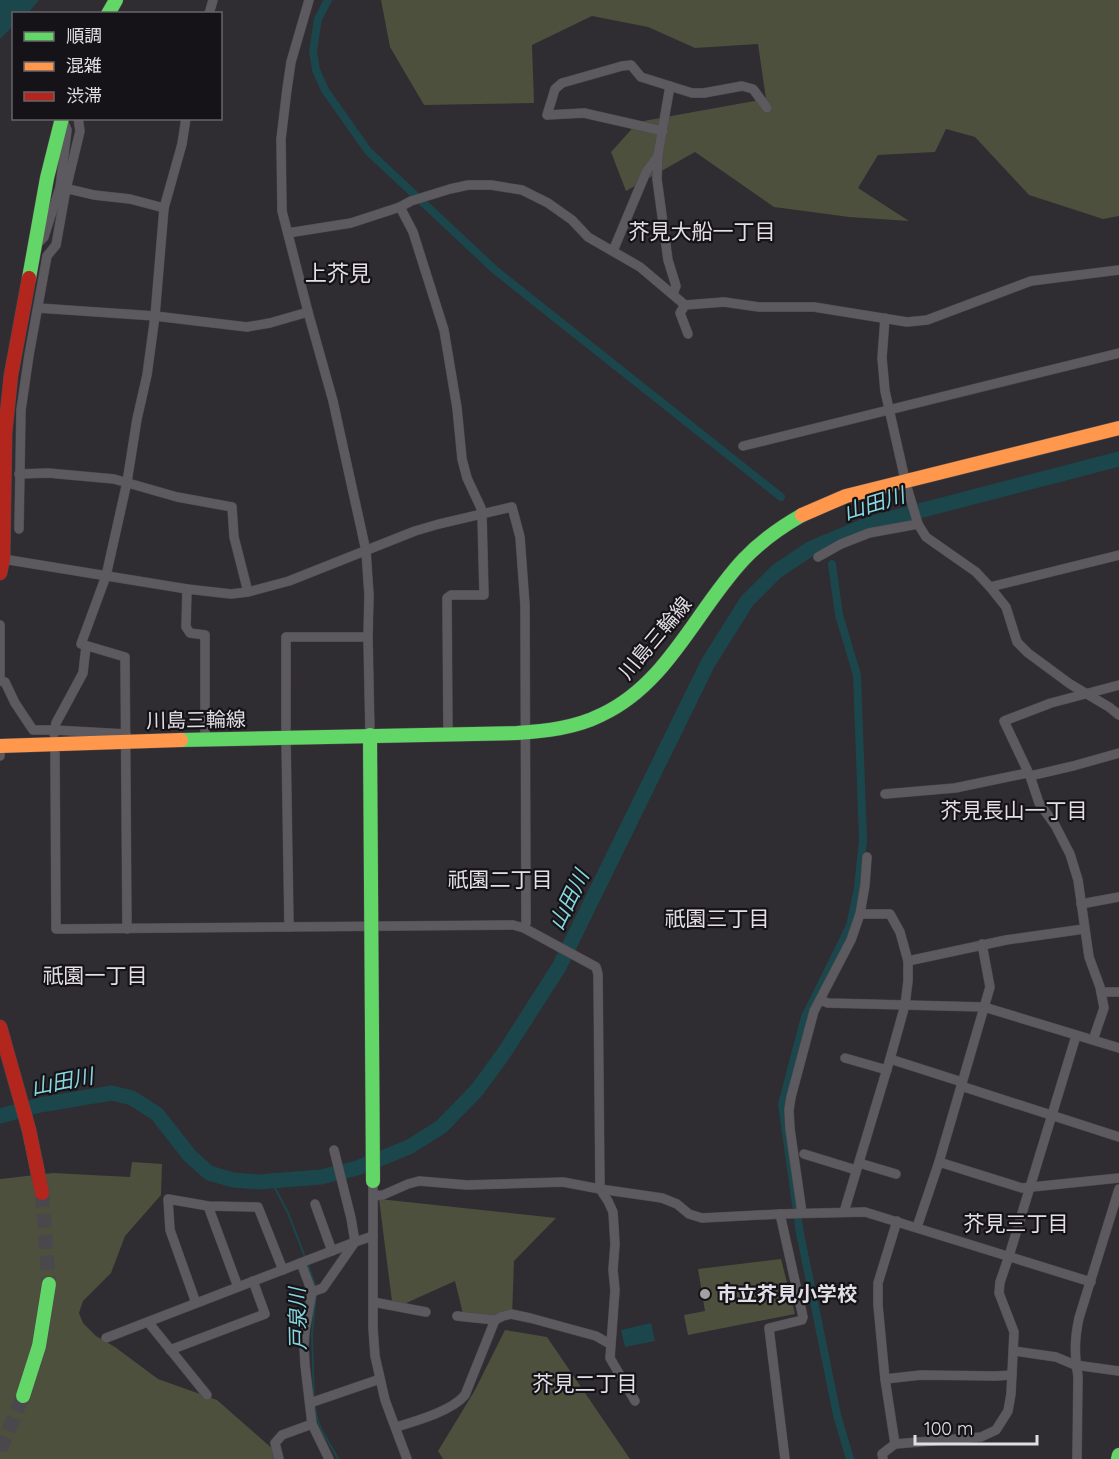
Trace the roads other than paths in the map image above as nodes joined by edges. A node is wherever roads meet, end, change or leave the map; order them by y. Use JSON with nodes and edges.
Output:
{"nodes":[{"id":1,"x":309,"y":0,"type":"edge"},
{"id":2,"x":670,"y":87,"type":"junction"},
{"id":3,"x":767,"y":108,"type":"dead end"},
{"id":4,"x":61,"y":120,"type":"edge"},
{"id":5,"x":63,"y":120,"type":"edge"},
{"id":6,"x":78,"y":120,"type":"edge"},
{"id":7,"x":186,"y":120,"type":"edge"},
{"id":8,"x":663,"y":131,"type":"junction"},
{"id":9,"x":658,"y":155,"type":"junction"},
{"id":10,"x":63,"y":188,"type":"junction"},
{"id":11,"x":400,"y":207,"type":"junction"},
{"id":12,"x":164,"y":208,"type":"junction"},
{"id":13,"x":288,"y":233,"type":"junction"},
{"id":14,"x":34,"y":247,"type":"junction"},
{"id":15,"x":613,"y":251,"type":"junction"},
{"id":16,"x":1119,"y":270,"type":"edge"},
{"id":17,"x":674,"y":294,"type":"junction"},
{"id":18,"x":685,"y":305,"type":"junction"},
{"id":19,"x":38,"y":308,"type":"junction"},
{"id":20,"x":308,"y":312,"type":"junction"},
{"id":21,"x":155,"y":316,"type":"junction"},
{"id":22,"x":885,"y":318,"type":"junction"},
{"id":23,"x":688,"y":334,"type":"dead end"},
{"id":24,"x":1119,"y":353,"type":"edge"},
{"id":25,"x":889,"y":410,"type":"junction"},
{"id":26,"x":1119,"y":428,"type":"edge"},
{"id":27,"x":743,"y":446,"type":"dead end"},
{"id":28,"x":20,"y":474,"type":"junction"},
{"id":29,"x":127,"y":482,"type":"junction"},
{"id":30,"x":905,"y":482,"type":"junction"},
{"id":31,"x":482,"y":515,"type":"junction"},
{"id":32,"x":917,"y":522,"type":"junction"},
{"id":33,"x":19,"y":529,"type":"dead end"},
{"id":34,"x":366,"y":551,"type":"junction"},
{"id":35,"x":1119,"y":555,"type":"edge"},
{"id":36,"x":818,"y":557,"type":"dead end"},
{"id":37,"x":1,"y":566,"type":"edge"},
{"id":38,"x":106,"y":576,"type":"junction"},
{"id":39,"x":990,"y":587,"type":"junction"},
{"id":40,"x":187,"y":589,"type":"junction"},
{"id":41,"x":248,"y":592,"type":"junction"},
{"id":42,"x":0,"y":625,"type":"edge"},
{"id":43,"x":368,"y":637,"type":"junction"},
{"id":44,"x":86,"y":646,"type":"junction"},
{"id":45,"x":0,"y":678,"type":"edge"},
{"id":46,"x":1119,"y":685,"type":"edge"},
{"id":47,"x":1087,"y":693,"type":"junction"},
{"id":48,"x":1119,"y":715,"type":"edge"},
{"id":49,"x":54,"y":732,"type":"junction"},
{"id":50,"x":526,"y":733,"type":"junction"},
{"id":51,"x":448,"y":734,"type":"junction"},
{"id":52,"x":370,"y":735,"type":"junction"},
{"id":53,"x":126,"y":738,"type":"junction"},
{"id":54,"x":286,"y":738,"type":"junction"},
{"id":55,"x":205,"y":740,"type":"junction"},
{"id":56,"x":0,"y":746,"type":"edge"},
{"id":57,"x":55,"y":753,"type":"dead end"},
{"id":58,"x":1119,"y":753,"type":"edge"},
{"id":59,"x":1028,"y":774,"type":"junction"},
{"id":60,"x":885,"y":794,"type":"dead end"},
{"id":61,"x":867,"y":857,"type":"dead end"},
{"id":62,"x":1119,"y":897,"type":"edge"},
{"id":63,"x":1081,"y":904,"type":"junction"},
{"id":64,"x":860,"y":914,"type":"junction"},
{"id":65,"x":289,"y":927,"type":"junction"},
{"id":66,"x":370,"y":927,"type":"junction"},
{"id":67,"x":524,"y":928,"type":"junction"},
{"id":68,"x":128,"y":929,"type":"junction"},
{"id":69,"x":1084,"y":929,"type":"junction"},
{"id":70,"x":982,"y":944,"type":"junction"},
{"id":71,"x":908,"y":961,"type":"junction"},
{"id":72,"x":1101,"y":992,"type":"junction"},
{"id":73,"x":1119,"y":992,"type":"edge"},
{"id":74,"x":820,"y":1000,"type":"junction"},
{"id":75,"x":905,"y":1005,"type":"junction"},
{"id":76,"x":984,"y":1007,"type":"junction"},
{"id":77,"x":0,"y":1027,"type":"edge"},
{"id":78,"x":1076,"y":1036,"type":"junction"},
{"id":79,"x":1094,"y":1040,"type":"junction"},
{"id":80,"x":1119,"y":1048,"type":"edge"},
{"id":81,"x":845,"y":1058,"type":"dead end"},
{"id":82,"x":890,"y":1059,"type":"junction"},
{"id":83,"x":887,"y":1071,"type":"junction"},
{"id":84,"x":962,"y":1084,"type":"junction"},
{"id":85,"x":1052,"y":1115,"type":"junction"},
{"id":86,"x":1119,"y":1137,"type":"edge"},
{"id":87,"x":336,"y":1153,"type":"dead end"},
{"id":88,"x":804,"y":1154,"type":"dead end"},
{"id":89,"x":939,"y":1162,"type":"junction"},
{"id":90,"x":857,"y":1166,"type":"junction"},
{"id":91,"x":896,"y":1174,"type":"dead end"},
{"id":92,"x":1119,"y":1178,"type":"edge"},
{"id":93,"x":373,"y":1181,"type":"joint"},
{"id":94,"x":1030,"y":1187,"type":"junction"},
{"id":95,"x":1119,"y":1189,"type":"edge"},
{"id":96,"x":600,"y":1190,"type":"junction"},
{"id":97,"x":42,"y":1193,"type":"tunnel mouth"},
{"id":98,"x":374,"y":1196,"type":"junction"},
{"id":99,"x":315,"y":1204,"type":"dead end"},
{"id":100,"x":208,"y":1206,"type":"junction"},
{"id":101,"x":844,"y":1212,"type":"junction"},
{"id":102,"x":802,"y":1213,"type":"junction"},
{"id":103,"x":780,"y":1214,"type":"junction"},
{"id":104,"x":897,"y":1221,"type":"junction"},
{"id":105,"x":917,"y":1227,"type":"junction"},
{"id":106,"x":373,"y":1236,"type":"junction"},
{"id":107,"x":354,"y":1242,"type":"junction"},
{"id":108,"x":332,"y":1251,"type":"junction"},
{"id":109,"x":1009,"y":1256,"type":"junction"},
{"id":110,"x":306,"y":1261,"type":"junction"},
{"id":111,"x":283,"y":1270,"type":"junction"},
{"id":112,"x":253,"y":1281,"type":"junction"},
{"id":113,"x":1091,"y":1282,"type":"junction"},
{"id":114,"x":49,"y":1284,"type":"tunnel mouth"},
{"id":115,"x":238,"y":1287,"type":"junction"},
{"id":116,"x":316,"y":1290,"type":"junction"},
{"id":117,"x":373,"y":1302,"type":"junction"},
{"id":118,"x":196,"y":1303,"type":"junction"},
{"id":119,"x":426,"y":1312,"type":"dead end"},
{"id":120,"x":457,"y":1316,"type":"dead end"},
{"id":121,"x":495,"y":1320,"type":"junction"},
{"id":122,"x":148,"y":1322,"type":"junction"},
{"id":123,"x":106,"y":1338,"type":"dead end"},
{"id":124,"x":610,"y":1344,"type":"junction"},
{"id":125,"x":170,"y":1350,"type":"junction"},
{"id":126,"x":1014,"y":1351,"type":"junction"},
{"id":127,"x":1076,"y":1365,"type":"junction"},
{"id":128,"x":1119,"y":1371,"type":"edge"},
{"id":129,"x":1012,"y":1375,"type":"junction"},
{"id":130,"x":380,"y":1379,"type":"junction"},
{"id":131,"x":885,"y":1379,"type":"junction"},
{"id":132,"x":207,"y":1395,"type":"dead end"},
{"id":133,"x":23,"y":1396,"type":"tunnel mouth"},
{"id":134,"x":635,"y":1401,"type":"dead end"},
{"id":135,"x":310,"y":1403,"type":"junction"},
{"id":136,"x":312,"y":1424,"type":"junction"},
{"id":137,"x":396,"y":1427,"type":"junction"},
{"id":138,"x":895,"y":1444,"type":"junction"},
{"id":139,"x":279,"y":1459,"type":"edge"},
{"id":140,"x":329,"y":1459,"type":"edge"},
{"id":141,"x":407,"y":1459,"type":"edge"},
{"id":142,"x":785,"y":1459,"type":"edge"},
{"id":143,"x":883,"y":1459,"type":"edge"},
{"id":144,"x":1077,"y":1459,"type":"edge"}],
"edges":[{"from":1,"to":13,"type":"street"},
{"from":2,"to":3,"type":"street"},
{"from":2,"to":8,"type":"street"},
{"from":2,"to":8,"type":"street"},
{"from":4,"to":14,"type":"main road"},
{"from":5,"to":10,"type":"street"},
{"from":6,"to":10,"type":"street"},
{"from":7,"to":12,"type":"street"},
{"from":8,"to":9,"type":"street"},
{"from":9,"to":15,"type":"street"},
{"from":9,"to":17,"type":"street"},
{"from":10,"to":12,"type":"street"},
{"from":10,"to":14,"type":"street"},
{"from":10,"to":19,"type":"street"},
{"from":11,"to":13,"type":"street"},
{"from":11,"to":15,"type":"street"},
{"from":11,"to":31,"type":"street"},
{"from":12,"to":21,"type":"street"},
{"from":13,"to":20,"type":"street"},
{"from":14,"to":37,"type":"main road"},
{"from":15,"to":17,"type":"street"},
{"from":16,"to":22,"type":"street"},
{"from":17,"to":18,"type":"street"},
{"from":18,"to":22,"type":"street"},
{"from":18,"to":23,"type":"street"},
{"from":19,"to":21,"type":"street"},
{"from":19,"to":28,"type":"street"},
{"from":20,"to":21,"type":"street"},
{"from":20,"to":34,"type":"street"},
{"from":21,"to":29,"type":"street"},
{"from":22,"to":25,"type":"street"},
{"from":24,"to":25,"type":"street"},
{"from":25,"to":27,"type":"street"},
{"from":25,"to":30,"type":"street"},
{"from":26,"to":30,"type":"main road","name":"川島三輪線"},
{"from":28,"to":29,"type":"street"},
{"from":28,"to":33,"type":"street"},
{"from":29,"to":38,"type":"street"},
{"from":29,"to":41,"type":"street"},
{"from":30,"to":32,"type":"street"},
{"from":30,"to":50,"type":"main road","name":"川島三輪線"},
{"from":31,"to":34,"type":"street"},
{"from":31,"to":50,"type":"street"},
{"from":31,"to":51,"type":"street"},
{"from":32,"to":36,"type":"street"},
{"from":32,"to":39,"type":"street"},
{"from":34,"to":41,"type":"street"},
{"from":34,"to":43,"type":"street"},
{"from":35,"to":39,"type":"street"},
{"from":37,"to":38,"type":"street"},
{"from":38,"to":40,"type":"street"},
{"from":38,"to":44,"type":"street"},
{"from":39,"to":47,"type":"street"},
{"from":40,"to":41,"type":"street"},
{"from":40,"to":55,"type":"street"},
{"from":42,"to":45,"type":"street"},
{"from":43,"to":52,"type":"street"},
{"from":43,"to":54,"type":"street"},
{"from":44,"to":49,"type":"street"},
{"from":44,"to":53,"type":"street"},
{"from":45,"to":49,"type":"street"},
{"from":46,"to":47,"type":"street"},
{"from":47,"to":48,"type":"street"},
{"from":47,"to":59,"type":"street"},
{"from":49,"to":53,"type":"street"},
{"from":50,"to":51,"type":"main road","name":"川島三輪線"},
{"from":50,"to":67,"type":"street"},
{"from":51,"to":52,"type":"main road","name":"川島三輪線"},
{"from":52,"to":54,"type":"main road","name":"川島三輪線"},
{"from":52,"to":66,"type":"main road"},
{"from":53,"to":55,"type":"main road","name":"川島三輪線"},
{"from":53,"to":56,"type":"main road","name":"川島三輪線"},
{"from":53,"to":68,"type":"street"},
{"from":54,"to":55,"type":"main road","name":"川島三輪線"},
{"from":54,"to":65,"type":"street"},
{"from":57,"to":68,"type":"street"},
{"from":58,"to":59,"type":"street"},
{"from":59,"to":60,"type":"street"},
{"from":59,"to":63,"type":"street"},
{"from":61,"to":64,"type":"street"},
{"from":62,"to":63,"type":"street"},
{"from":63,"to":69,"type":"street"},
{"from":64,"to":71,"type":"street"},
{"from":64,"to":74,"type":"street"},
{"from":65,"to":66,"type":"street"},
{"from":65,"to":68,"type":"street"},
{"from":66,"to":67,"type":"street"},
{"from":66,"to":93,"type":"main road"},
{"from":67,"to":96,"type":"street"},
{"from":69,"to":70,"type":"street"},
{"from":69,"to":72,"type":"street"},
{"from":70,"to":71,"type":"street"},
{"from":70,"to":76,"type":"street"},
{"from":71,"to":75,"type":"street"},
{"from":72,"to":73,"type":"street"},
{"from":72,"to":79,"type":"street"},
{"from":74,"to":75,"type":"street"},
{"from":74,"to":102,"type":"street"},
{"from":75,"to":76,"type":"street"},
{"from":75,"to":82,"type":"street"},
{"from":76,"to":78,"type":"street"},
{"from":76,"to":84,"type":"street"},
{"from":77,"to":97,"type":"main road"},
{"from":78,"to":79,"type":"street"},
{"from":78,"to":85,"type":"street"},
{"from":79,"to":80,"type":"street"},
{"from":81,"to":83,"type":"street"},
{"from":82,"to":83,"type":"street"},
{"from":82,"to":84,"type":"street"},
{"from":83,"to":90,"type":"street"},
{"from":84,"to":85,"type":"street"},
{"from":84,"to":89,"type":"street"},
{"from":85,"to":86,"type":"street"},
{"from":85,"to":94,"type":"street"},
{"from":87,"to":107,"type":"street"},
{"from":88,"to":90,"type":"street"},
{"from":89,"to":94,"type":"street"},
{"from":89,"to":105,"type":"street"},
{"from":90,"to":91,"type":"street"},
{"from":90,"to":101,"type":"street"},
{"from":92,"to":94,"type":"street"},
{"from":93,"to":98,"type":"street"},
{"from":94,"to":109,"type":"street"},
{"from":95,"to":113,"type":"street"},
{"from":96,"to":98,"type":"street"},
{"from":96,"to":103,"type":"street"},
{"from":96,"to":124,"type":"street"},
{"from":98,"to":106,"type":"street"},
{"from":99,"to":108,"type":"street"},
{"from":100,"to":111,"type":"street"},
{"from":100,"to":115,"type":"street"},
{"from":100,"to":118,"type":"street"},
{"from":101,"to":102,"type":"street"},
{"from":101,"to":104,"type":"street"},
{"from":102,"to":103,"type":"street"},
{"from":103,"to":142,"type":"street"},
{"from":104,"to":105,"type":"street"},
{"from":104,"to":131,"type":"street"},
{"from":105,"to":109,"type":"street"},
{"from":106,"to":107,"type":"street"},
{"from":106,"to":117,"type":"street"},
{"from":107,"to":108,"type":"street"},
{"from":107,"to":116,"type":"street"},
{"from":108,"to":110,"type":"street"},
{"from":109,"to":113,"type":"street"},
{"from":109,"to":126,"type":"street"},
{"from":110,"to":111,"type":"street"},
{"from":110,"to":116,"type":"street"},
{"from":111,"to":112,"type":"street"},
{"from":112,"to":115,"type":"street"},
{"from":112,"to":125,"type":"street"},
{"from":113,"to":127,"type":"street"},
{"from":114,"to":133,"type":"main road"},
{"from":115,"to":118,"type":"street"},
{"from":116,"to":135,"type":"street"},
{"from":117,"to":119,"type":"street"},
{"from":117,"to":130,"type":"street"},
{"from":118,"to":122,"type":"street"},
{"from":120,"to":121,"type":"street"},
{"from":121,"to":124,"type":"street"},
{"from":121,"to":137,"type":"street"},
{"from":122,"to":123,"type":"street"},
{"from":122,"to":125,"type":"street"},
{"from":124,"to":134,"type":"street"},
{"from":125,"to":132,"type":"street"},
{"from":126,"to":127,"type":"street"},
{"from":126,"to":129,"type":"street"},
{"from":127,"to":128,"type":"street"},
{"from":127,"to":144,"type":"street"},
{"from":129,"to":131,"type":"street"},
{"from":129,"to":138,"type":"street"},
{"from":130,"to":135,"type":"street"},
{"from":130,"to":137,"type":"street"},
{"from":131,"to":138,"type":"street"},
{"from":135,"to":136,"type":"street"},
{"from":136,"to":139,"type":"street"},
{"from":136,"to":140,"type":"street"},
{"from":137,"to":141,"type":"street"},
{"from":138,"to":143,"type":"street"}]}
